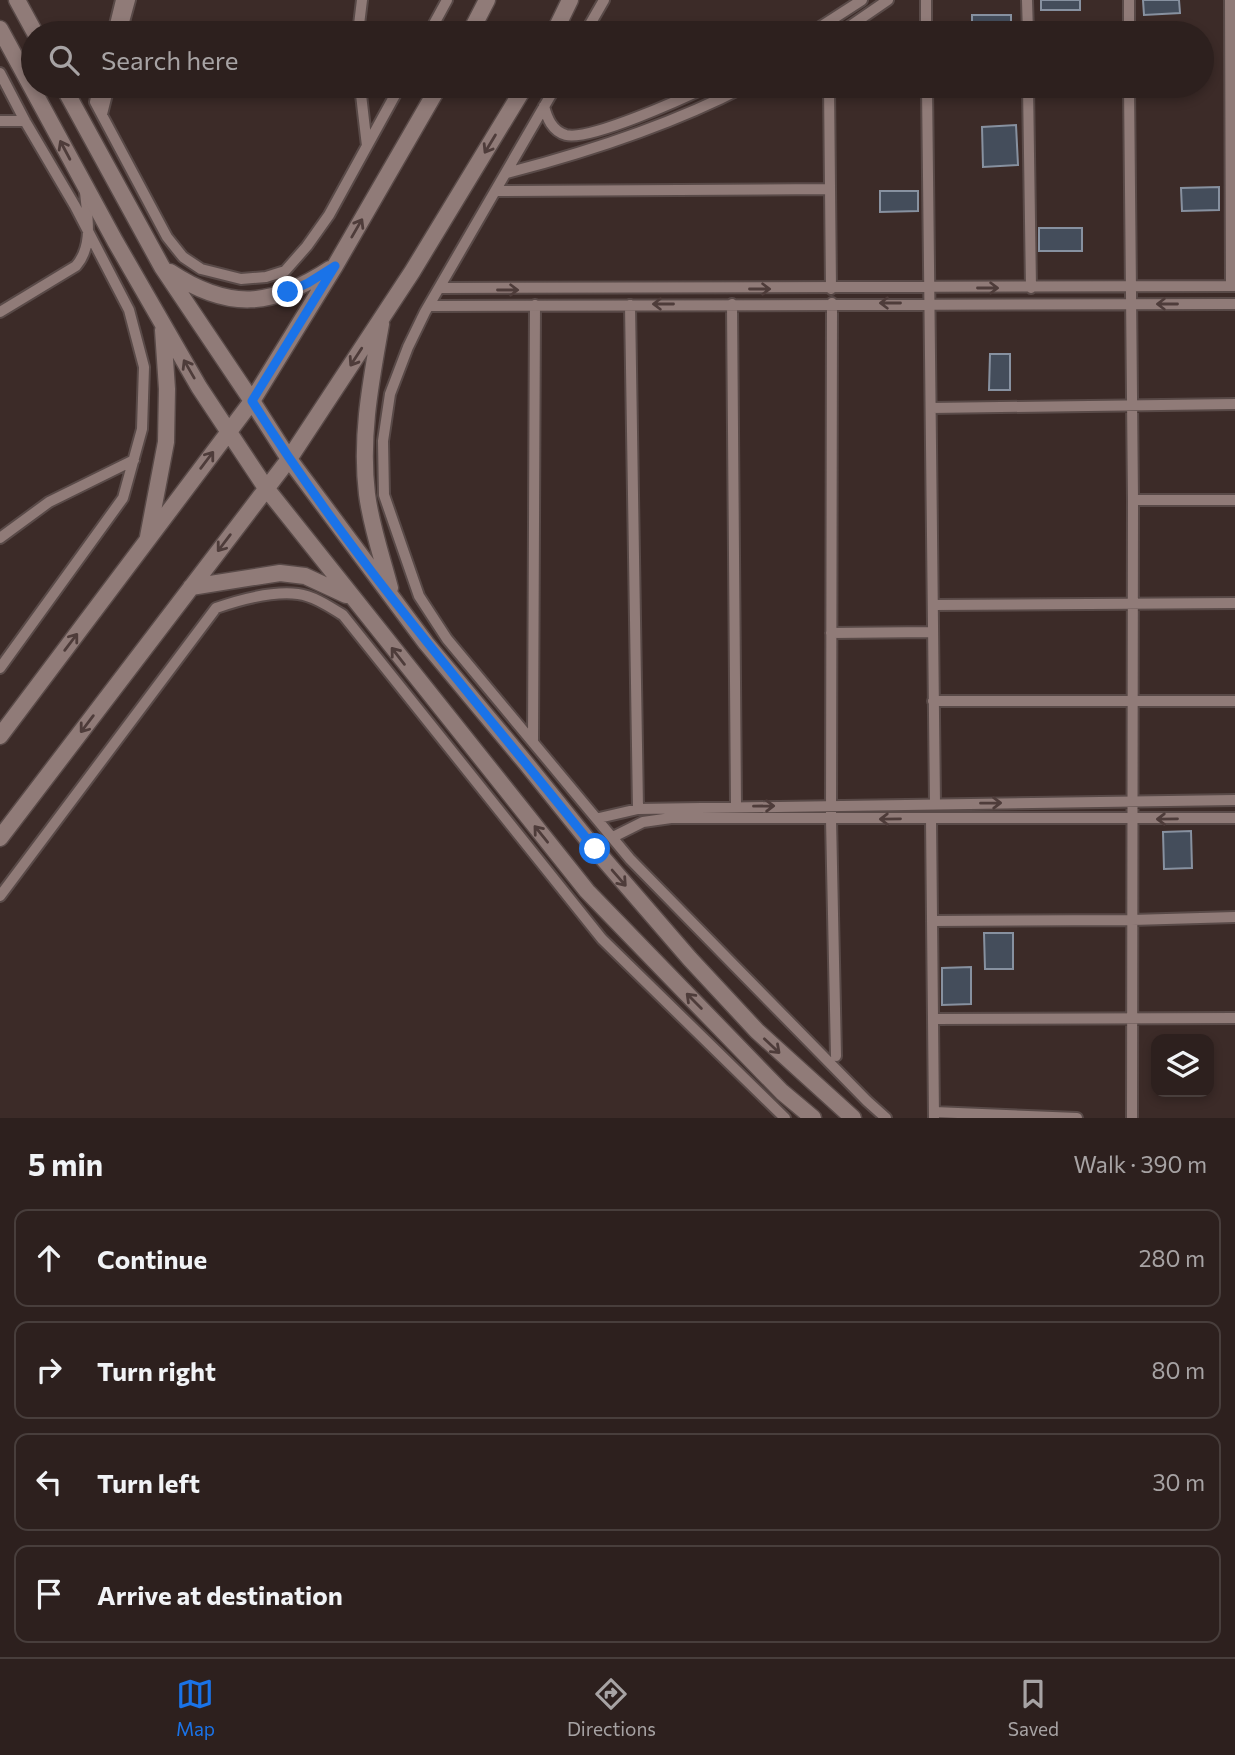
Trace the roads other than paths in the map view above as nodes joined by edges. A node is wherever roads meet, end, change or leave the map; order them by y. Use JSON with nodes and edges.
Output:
{"nodes":[{"id":1,"x":17,"y":0,"type":"edge"},
{"id":2,"x":121,"y":0,"type":"edge"},
{"id":3,"x":130,"y":0,"type":"edge"},
{"id":4,"x":362,"y":0,"type":"edge"},
{"id":5,"x":447,"y":0,"type":"edge"},
{"id":6,"x":487,"y":0,"type":"edge"},
{"id":7,"x":570,"y":0,"type":"edge"},
{"id":8,"x":604,"y":0,"type":"edge"},
{"id":9,"x":862,"y":0,"type":"edge"},
{"id":10,"x":888,"y":0,"type":"edge"},
{"id":11,"x":926,"y":0,"type":"edge"},
{"id":12,"x":1027,"y":0,"type":"edge"},
{"id":13,"x":1129,"y":0,"type":"edge"},
{"id":14,"x":1230,"y":0,"type":"edge"},
{"id":15,"x":28,"y":21,"type":"edge"},
{"id":16,"x":116,"y":21,"type":"edge"},
{"id":17,"x":124,"y":21,"type":"edge"},
{"id":18,"x":359,"y":21,"type":"edge"},
{"id":19,"x":436,"y":21,"type":"edge"},
{"id":20,"x":478,"y":21,"type":"edge"},
{"id":21,"x":560,"y":21,"type":"edge"},
{"id":22,"x":592,"y":21,"type":"edge"},
{"id":23,"x":830,"y":21,"type":"edge"},
{"id":24,"x":858,"y":21,"type":"edge"},
{"id":25,"x":926,"y":21,"type":"edge"},
{"id":26,"x":1028,"y":21,"type":"edge"},
{"id":27,"x":1129,"y":21,"type":"edge"},
{"id":28,"x":0,"y":29,"type":"edge"},
{"id":29,"x":21,"y":68,"type":"edge"},
{"id":30,"x":0,"y":73,"type":"edge"},
{"id":31,"x":38,"y":98,"type":"edge"},
{"id":32,"x":70,"y":98,"type":"edge"},
{"id":33,"x":96,"y":98,"type":"edge"},
{"id":34,"x":105,"y":98,"type":"edge"},
{"id":35,"x":361,"y":98,"type":"edge"},
{"id":36,"x":394,"y":98,"type":"edge"},
{"id":37,"x":432,"y":98,"type":"edge"},
{"id":38,"x":518,"y":98,"type":"edge"},
{"id":39,"x":549,"y":98,"type":"edge"},
{"id":40,"x":680,"y":98,"type":"edge"},
{"id":41,"x":722,"y":98,"type":"edge"},
{"id":42,"x":829,"y":98,"type":"edge"},
{"id":43,"x":927,"y":98,"type":"edge"},
{"id":44,"x":1028,"y":98,"type":"edge"},
{"id":45,"x":1129,"y":98,"type":"edge"},
{"id":46,"x":544,"y":106,"type":"junction"},
{"id":47,"x":102,"y":114,"type":"junction"},
{"id":48,"x":0,"y":121,"type":"edge"},
{"id":49,"x":24,"y":121,"type":"junction"},
{"id":50,"x":367,"y":147,"type":"junction"},
{"id":51,"x":507,"y":173,"type":"junction"},
{"id":52,"x":85,"y":185,"type":"junction"},
{"id":53,"x":830,"y":189,"type":"junction"},
{"id":54,"x":496,"y":191,"type":"junction"},
{"id":55,"x":89,"y":233,"type":"junction"},
{"id":56,"x":335,"y":266,"type":"junction"},
{"id":57,"x":162,"y":267,"type":"junction"},
{"id":58,"x":1233,"y":286,"type":"edge"},
{"id":59,"x":1129,"y":287,"type":"junction"},
{"id":60,"x":440,"y":288,"type":"junction"},
{"id":61,"x":930,"y":288,"type":"junction"},
{"id":62,"x":1031,"y":288,"type":"junction"},
{"id":63,"x":831,"y":289,"type":"junction"},
{"id":64,"x":832,"y":303,"type":"junction"},
{"id":65,"x":931,"y":303,"type":"junction"},
{"id":66,"x":732,"y":304,"type":"junction"},
{"id":67,"x":1130,"y":304,"type":"junction"},
{"id":68,"x":1235,"y":304,"type":"edge"},
{"id":69,"x":535,"y":305,"type":"junction"},
{"id":70,"x":631,"y":305,"type":"junction"},
{"id":71,"x":429,"y":306,"type":"junction"},
{"id":72,"x":0,"y":312,"type":"edge"},
{"id":73,"x":382,"y":318,"type":"junction"},
{"id":74,"x":162,"y":324,"type":"junction"},
{"id":75,"x":252,"y":401,"type":"junction"},
{"id":76,"x":1235,"y":404,"type":"edge"},
{"id":77,"x":1131,"y":405,"type":"junction"},
{"id":78,"x":931,"y":408,"type":"junction"},
{"id":79,"x":228,"y":433,"type":"junction"},
{"id":80,"x":289,"y":459,"type":"junction"},
{"id":81,"x":134,"y":460,"type":"junction"},
{"id":82,"x":266,"y":488,"type":"junction"},
{"id":83,"x":1133,"y":500,"type":"junction"},
{"id":84,"x":1235,"y":500,"type":"edge"},
{"id":85,"x":0,"y":538,"type":"edge"},
{"id":86,"x":148,"y":540,"type":"junction"},
{"id":87,"x":191,"y":587,"type":"junction"},
{"id":88,"x":352,"y":597,"type":"junction"},
{"id":89,"x":392,"y":598,"type":"junction"},
{"id":90,"x":1235,"y":603,"type":"edge"},
{"id":91,"x":933,"y":605,"type":"junction"},
{"id":92,"x":1132,"y":605,"type":"junction"},
{"id":93,"x":933,"y":632,"type":"junction"},
{"id":94,"x":831,"y":634,"type":"junction"},
{"id":95,"x":0,"y":668,"type":"edge"},
{"id":96,"x":1132,"y":700,"type":"junction"},
{"id":97,"x":933,"y":701,"type":"junction"},
{"id":98,"x":1235,"y":701,"type":"edge"},
{"id":99,"x":0,"y":736,"type":"edge"},
{"id":100,"x":533,"y":740,"type":"junction"},
{"id":101,"x":1235,"y":800,"type":"edge"},
{"id":102,"x":1131,"y":801,"type":"junction"},
{"id":103,"x":935,"y":804,"type":"junction"},
{"id":104,"x":831,"y":805,"type":"junction"},
{"id":105,"x":736,"y":807,"type":"junction"},
{"id":106,"x":638,"y":809,"type":"junction"},
{"id":107,"x":599,"y":818,"type":"junction"},
{"id":108,"x":931,"y":818,"type":"junction"},
{"id":109,"x":1235,"y":818,"type":"edge"},
{"id":110,"x":831,"y":819,"type":"junction"},
{"id":111,"x":1132,"y":819,"type":"junction"},
{"id":112,"x":613,"y":837,"type":"junction"},
{"id":113,"x":0,"y":838,"type":"edge"},
{"id":114,"x":0,"y":896,"type":"edge"},
{"id":115,"x":1235,"y":917,"type":"edge"},
{"id":116,"x":1132,"y":920,"type":"junction"},
{"id":117,"x":932,"y":921,"type":"junction"},
{"id":118,"x":1235,"y":1018,"type":"edge"},
{"id":119,"x":933,"y":1019,"type":"junction"},
{"id":120,"x":1132,"y":1019,"type":"junction"},
{"id":121,"x":836,"y":1056,"type":"dead end"},
{"id":122,"x":934,"y":1115,"type":"edge"},
{"id":123,"x":785,"y":1118,"type":"edge"},
{"id":124,"x":813,"y":1118,"type":"edge"},
{"id":125,"x":853,"y":1118,"type":"edge"},
{"id":126,"x":887,"y":1118,"type":"edge"},
{"id":127,"x":1077,"y":1118,"type":"edge"},
{"id":128,"x":1132,"y":1118,"type":"edge"}],
"edges":[{"from":1,"to":15,"type":"main road"},
{"from":2,"to":16,"type":"street"},
{"from":3,"to":17,"type":"street"},
{"from":4,"to":18,"type":"street"},
{"from":5,"to":19,"type":"street"},
{"from":6,"to":20,"type":"main road"},
{"from":7,"to":21,"type":"main road"},
{"from":8,"to":22,"type":"street"},
{"from":9,"to":23,"type":"street"},
{"from":10,"to":24,"type":"street"},
{"from":11,"to":25,"type":"street"},
{"from":12,"to":26,"type":"street"},
{"from":13,"to":27,"type":"street"},
{"from":14,"to":58,"type":"street"},
{"from":29,"to":28,"type":"main road","one_way":true},
{"from":30,"to":49,"type":"street"},
{"from":52,"to":31,"type":"main road","one_way":true},
{"from":32,"to":57,"type":"main road"},
{"from":33,"to":47,"type":"street"},
{"from":34,"to":47,"type":"street"},
{"from":35,"to":50,"type":"street"},
{"from":36,"to":50,"type":"street"},
{"from":56,"to":37,"type":"main road","one_way":true},
{"from":38,"to":73,"type":"main road","one_way":true},
{"from":39,"to":46,"type":"street"},
{"from":40,"to":46,"type":"street"},
{"from":41,"to":51,"type":"street"},
{"from":42,"to":53,"type":"street"},
{"from":43,"to":61,"type":"street"},
{"from":44,"to":62,"type":"street"},
{"from":45,"to":59,"type":"street"},
{"from":46,"to":51,"type":"street"},
{"from":47,"to":50,"type":"street"},
{"from":48,"to":49,"type":"street"},
{"from":49,"to":55,"type":"street"},
{"from":51,"to":54,"type":"street"},
{"from":52,"to":55,"type":"street"},
{"from":52,"to":74,"type":"main road"},
{"from":53,"to":54,"type":"street"},
{"from":53,"to":63,"type":"street"},
{"from":54,"to":60,"type":"street"},
{"from":55,"to":72,"type":"street"},
{"from":55,"to":81,"type":"street"},
{"from":56,"to":57,"type":"main road"},
{"from":56,"to":75,"type":"main road"},
{"from":57,"to":75,"type":"main road"},
{"from":58,"to":59,"type":"street"},
{"from":59,"to":62,"type":"street"},
{"from":59,"to":67,"type":"street"},
{"from":60,"to":63,"type":"street","one_way":true},
{"from":60,"to":71,"type":"street"},
{"from":61,"to":62,"type":"street","one_way":true},
{"from":61,"to":63,"type":"street"},
{"from":61,"to":65,"type":"street"},
{"from":65,"to":64,"type":"street","one_way":true},
{"from":64,"to":66,"type":"street"},
{"from":64,"to":94,"type":"street"},
{"from":65,"to":67,"type":"street"},
{"from":65,"to":78,"type":"street"},
{"from":66,"to":70,"type":"street","one_way":true},
{"from":66,"to":105,"type":"street"},
{"from":68,"to":67,"type":"street","one_way":true},
{"from":67,"to":77,"type":"street"},
{"from":69,"to":70,"type":"street"},
{"from":69,"to":71,"type":"street"},
{"from":69,"to":100,"type":"street"},
{"from":70,"to":106,"type":"street"},
{"from":71,"to":100,"type":"street"},
{"from":73,"to":80,"type":"main road","one_way":true},
{"from":73,"to":89,"type":"main road"},
{"from":79,"to":74,"type":"main road","one_way":true},
{"from":74,"to":86,"type":"main road"},
{"from":75,"to":79,"type":"main road"},
{"from":75,"to":80,"type":"main road"},
{"from":76,"to":77,"type":"street"},
{"from":77,"to":78,"type":"street"},
{"from":77,"to":83,"type":"street"},
{"from":78,"to":91,"type":"street"},
{"from":79,"to":82,"type":"main road"},
{"from":86,"to":79,"type":"main road","one_way":true},
{"from":80,"to":82,"type":"main road"},
{"from":80,"to":89,"type":"main road"},
{"from":81,"to":85,"type":"street"},
{"from":81,"to":95,"type":"street"},
{"from":82,"to":87,"type":"main road","one_way":true},
{"from":82,"to":88,"type":"main road"},
{"from":83,"to":84,"type":"street"},
{"from":83,"to":92,"type":"street"},
{"from":99,"to":86,"type":"main road","one_way":true},
{"from":87,"to":88,"type":"main road"},
{"from":87,"to":113,"type":"main road","one_way":true},
{"from":124,"to":88,"type":"main road","one_way":true},
{"from":89,"to":125,"type":"main road","one_way":true},
{"from":90,"to":92,"type":"street"},
{"from":91,"to":92,"type":"street"},
{"from":91,"to":93,"type":"street"},
{"from":92,"to":96,"type":"street"},
{"from":93,"to":94,"type":"street"},
{"from":93,"to":97,"type":"street"},
{"from":94,"to":104,"type":"street"},
{"from":96,"to":97,"type":"street"},
{"from":96,"to":98,"type":"street"},
{"from":96,"to":102,"type":"street"},
{"from":97,"to":103,"type":"street"},
{"from":100,"to":107,"type":"street"},
{"from":101,"to":102,"type":"street"},
{"from":103,"to":102,"type":"street","one_way":true},
{"from":102,"to":111,"type":"street"},
{"from":103,"to":104,"type":"street"},
{"from":105,"to":104,"type":"street","one_way":true},
{"from":104,"to":110,"type":"street"},
{"from":105,"to":106,"type":"street"},
{"from":106,"to":107,"type":"street"},
{"from":107,"to":112,"type":"street"},
{"from":108,"to":110,"type":"street","one_way":true},
{"from":108,"to":111,"type":"street"},
{"from":108,"to":117,"type":"street"},
{"from":109,"to":111,"type":"street","one_way":true},
{"from":110,"to":112,"type":"street"},
{"from":110,"to":121,"type":"street"},
{"from":111,"to":116,"type":"street"},
{"from":112,"to":126,"type":"street"},
{"from":114,"to":123,"type":"street"},
{"from":115,"to":116,"type":"street"},
{"from":116,"to":117,"type":"street"},
{"from":116,"to":120,"type":"street"},
{"from":117,"to":119,"type":"street"},
{"from":118,"to":120,"type":"street"},
{"from":119,"to":120,"type":"street"},
{"from":119,"to":122,"type":"street"},
{"from":120,"to":128,"type":"street"},
{"from":122,"to":127,"type":"street"}]}
